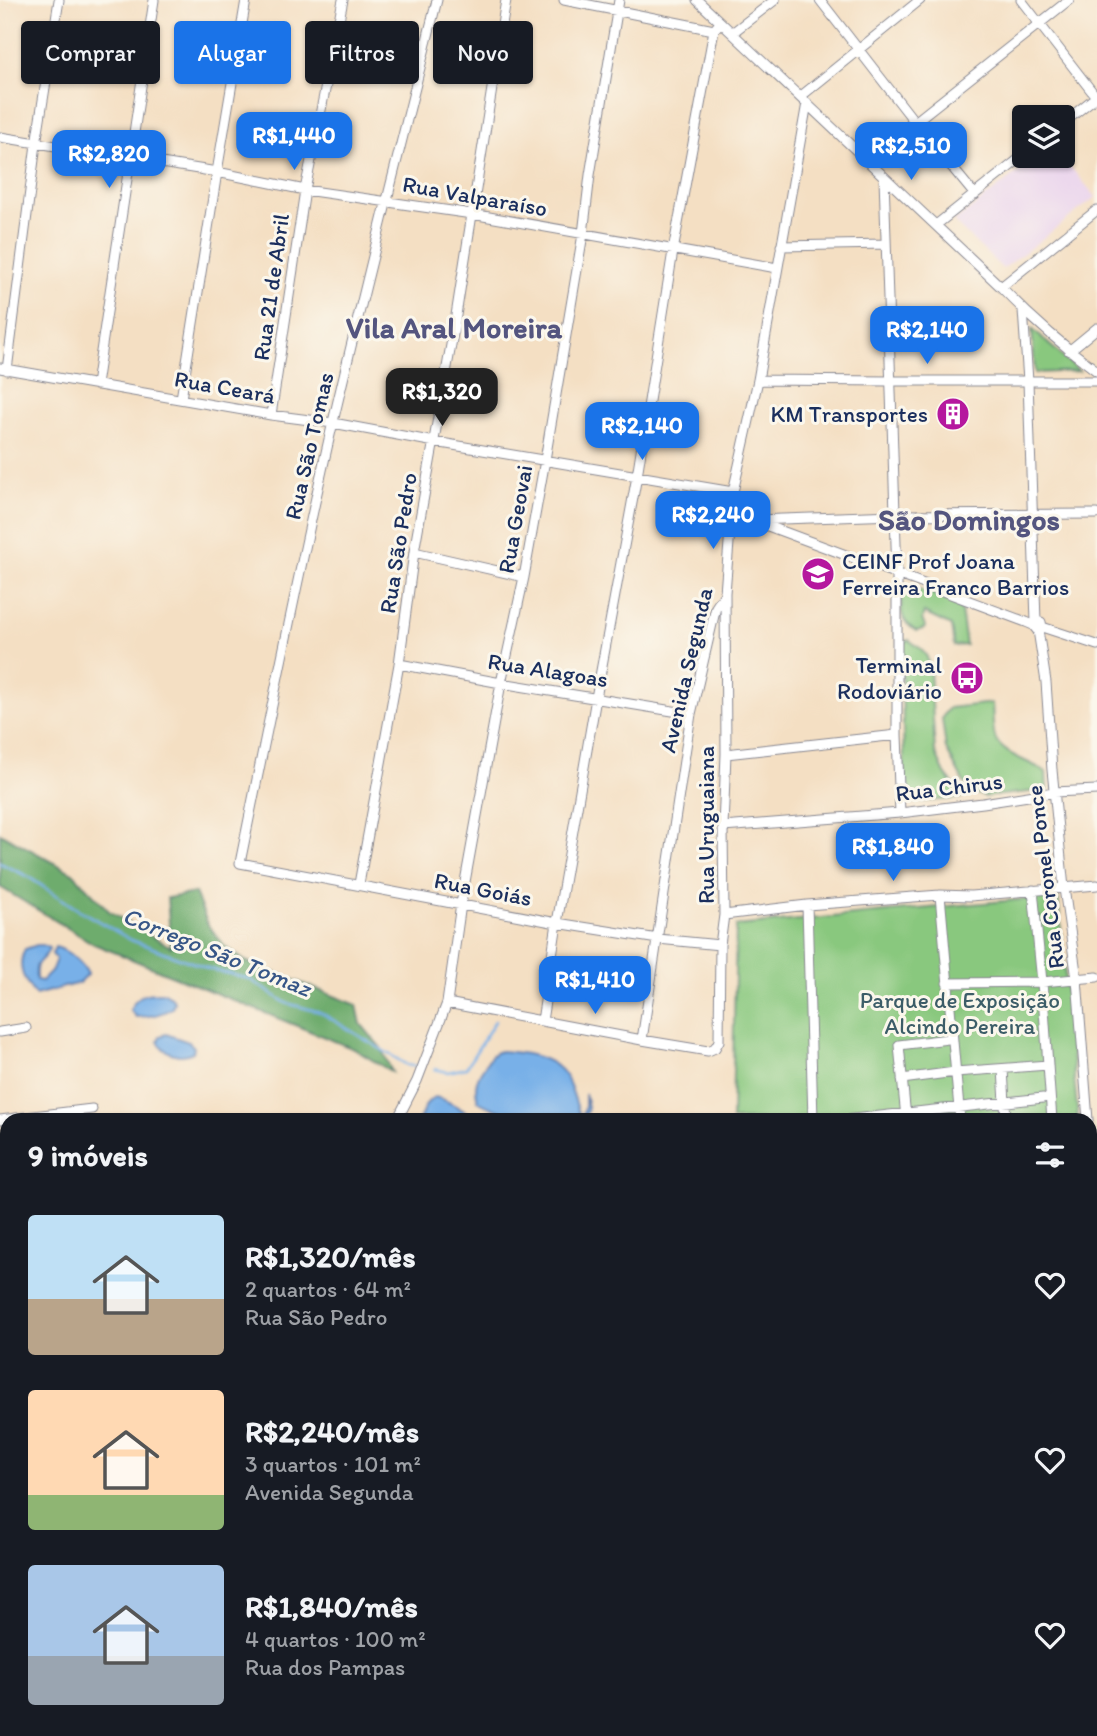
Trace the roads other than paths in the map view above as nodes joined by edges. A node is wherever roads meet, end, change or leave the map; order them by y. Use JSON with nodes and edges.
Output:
{"nodes":[{"id":1,"x":59,"y":0,"type":"edge"},
{"id":2,"x":155,"y":0,"type":"edge"},
{"id":3,"x":246,"y":0,"type":"edge"},
{"id":4,"x":343,"y":0,"type":"edge"},
{"id":5,"x":438,"y":0,"type":"edge"},
{"id":6,"x":506,"y":0,"type":"edge"},
{"id":7,"x":564,"y":0,"type":"edge"},
{"id":8,"x":696,"y":0,"type":"edge"},
{"id":9,"x":775,"y":0,"type":"edge"},
{"id":10,"x":820,"y":0,"type":"edge"},
{"id":11,"x":920,"y":0,"type":"edge"},
{"id":12,"x":1021,"y":0,"type":"edge"},
{"id":13,"x":1069,"y":0,"type":"edge"},
{"id":14,"x":618,"y":5,"type":"edge"},
{"id":15,"x":1039,"y":23,"type":"junction"},
{"id":16,"x":717,"y":26,"type":"junction"},
{"id":17,"x":732,"y":33,"type":"junction"},
{"id":18,"x":858,"y":49,"type":"junction"},
{"id":19,"x":1097,"y":97,"type":"edge"},
{"id":20,"x":804,"y":100,"type":"junction"},
{"id":21,"x":1075,"y":114,"type":"edge"},
{"id":22,"x":914,"y":121,"type":"junction"},
{"id":23,"x":0,"y":137,"type":"edge"},
{"id":24,"x":36,"y":144,"type":"junction"},
{"id":25,"x":129,"y":158,"type":"junction"},
{"id":26,"x":867,"y":160,"type":"junction"},
{"id":27,"x":1012,"y":165,"type":"edge"},
{"id":28,"x":216,"y":172,"type":"junction"},
{"id":29,"x":884,"y":177,"type":"junction"},
{"id":30,"x":305,"y":190,"type":"junction"},
{"id":31,"x":975,"y":195,"type":"junction"},
{"id":32,"x":386,"y":201,"type":"junction"},
{"id":33,"x":1097,"y":210,"type":"edge"},
{"id":34,"x":472,"y":214,"type":"junction"},
{"id":35,"x":936,"y":225,"type":"junction"},
{"id":36,"x":583,"y":234,"type":"junction"},
{"id":37,"x":886,"y":244,"type":"junction"},
{"id":38,"x":781,"y":246,"type":"junction"},
{"id":39,"x":673,"y":251,"type":"junction"},
{"id":40,"x":777,"y":268,"type":"junction"},
{"id":41,"x":1001,"y":287,"type":"junction"},
{"id":42,"x":1023,"y":310,"type":"junction"},
{"id":43,"x":1097,"y":328,"type":"edge"},
{"id":44,"x":1069,"y":351,"type":"junction"},
{"id":45,"x":4,"y":369,"type":"edge"},
{"id":46,"x":1097,"y":371,"type":"edge"},
{"id":47,"x":758,"y":380,"type":"junction"},
{"id":48,"x":1028,"y":381,"type":"junction"},
{"id":49,"x":1097,"y":381,"type":"edge"},
{"id":50,"x":890,"y":382,"type":"junction"},
{"id":51,"x":96,"y":385,"type":"junction"},
{"id":52,"x":181,"y":399,"type":"junction"},
{"id":53,"x":271,"y":415,"type":"junction"},
{"id":54,"x":333,"y":423,"type":"junction"},
{"id":55,"x":435,"y":442,"type":"junction"},
{"id":56,"x":545,"y":460,"type":"junction"},
{"id":57,"x":637,"y":476,"type":"junction"},
{"id":58,"x":733,"y":492,"type":"junction"},
{"id":59,"x":732,"y":511,"type":"junction"},
{"id":60,"x":1032,"y":514,"type":"junction"},
{"id":61,"x":1097,"y":514,"type":"edge"},
{"id":62,"x":895,"y":515,"type":"junction"},
{"id":63,"x":755,"y":520,"type":"junction"},
{"id":64,"x":414,"y":552,"type":"junction"},
{"id":65,"x":897,"y":575,"type":"junction"},
{"id":66,"x":524,"y":577,"type":"junction"},
{"id":67,"x":725,"y":593,"type":"junction"},
{"id":68,"x":1037,"y":626,"type":"junction"},
{"id":69,"x":1097,"y":645,"type":"edge"},
{"id":70,"x":399,"y":664,"type":"junction"},
{"id":71,"x":500,"y":682,"type":"junction"},
{"id":72,"x":596,"y":698,"type":"junction"},
{"id":73,"x":691,"y":714,"type":"junction"},
{"id":74,"x":897,"y":734,"type":"junction"},
{"id":75,"x":726,"y":754,"type":"junction"},
{"id":76,"x":1097,"y":790,"type":"edge"},
{"id":77,"x":1054,"y":792,"type":"junction"},
{"id":78,"x":900,"y":813,"type":"junction"},
{"id":79,"x":723,"y":827,"type":"junction"},
{"id":80,"x":240,"y":863,"type":"joint"},
{"id":81,"x":359,"y":884,"type":"junction"},
{"id":82,"x":1097,"y":886,"type":"edge"},
{"id":83,"x":1064,"y":888,"type":"junction"},
{"id":84,"x":1033,"y":890,"type":"junction"},
{"id":85,"x":940,"y":895,"type":"junction"},
{"id":86,"x":461,"y":904,"type":"junction"},
{"id":87,"x":807,"y":905,"type":"junction"},
{"id":88,"x":724,"y":915,"type":"junction"},
{"id":89,"x":557,"y":923,"type":"junction"},
{"id":90,"x":658,"y":939,"type":"junction"},
{"id":91,"x":720,"y":945,"type":"junction"},
{"id":92,"x":1097,"y":977,"type":"edge"},
{"id":93,"x":1077,"y":979,"type":"junction"},
{"id":94,"x":1042,"y":982,"type":"junction"},
{"id":95,"x":947,"y":983,"type":"junction"},
{"id":96,"x":447,"y":1003,"type":"junction"},
{"id":97,"x":542,"y":1021,"type":"junction"},
{"id":98,"x":26,"y":1028,"type":"dead end"},
{"id":99,"x":0,"y":1032,"type":"edge"},
{"id":100,"x":951,"y":1033,"type":"junction"},
{"id":101,"x":642,"y":1040,"type":"junction"},
{"id":102,"x":1048,"y":1065,"type":"junction"},
{"id":103,"x":1003,"y":1069,"type":"junction"},
{"id":104,"x":955,"y":1072,"type":"junction"},
{"id":105,"x":1097,"y":1072,"type":"edge"},
{"id":106,"x":1084,"y":1073,"type":"junction"},
{"id":107,"x":902,"y":1079,"type":"junction"},
{"id":108,"x":1042,"y":1098,"type":"dead end"},
{"id":109,"x":1005,"y":1102,"type":"junction"},
{"id":110,"x":92,"y":1108,"type":"dead end"},
{"id":111,"x":959,"y":1108,"type":"junction"},
{"id":112,"x":54,"y":1113,"type":"edge"},
{"id":113,"x":401,"y":1113,"type":"edge"},
{"id":114,"x":813,"y":1113,"type":"edge"},
{"id":115,"x":906,"y":1113,"type":"edge"},
{"id":116,"x":930,"y":1113,"type":"edge"},
{"id":117,"x":959,"y":1113,"type":"edge"},
{"id":118,"x":1006,"y":1113,"type":"edge"},
{"id":119,"x":1051,"y":1113,"type":"edge"},
{"id":120,"x":1087,"y":1113,"type":"edge"}],
"edges":[{"from":1,"to":24,"type":"street"},
{"from":2,"to":25,"type":"street"},
{"from":3,"to":28,"type":"street"},
{"from":4,"to":30,"type":"street","name":"Rua 21 de Abril"},
{"from":5,"to":32,"type":"street","name":"Rua São Tomas"},
{"from":6,"to":34,"type":"street","name":"Rua São Pedro"},
{"from":7,"to":14,"type":"street"},
{"from":8,"to":16,"type":"street"},
{"from":9,"to":17,"type":"street"},
{"from":10,"to":18,"type":"street"},
{"from":11,"to":18,"type":"street"},
{"from":12,"to":15,"type":"street"},
{"from":13,"to":15,"type":"street"},
{"from":14,"to":16,"type":"street"},
{"from":14,"to":36,"type":"street","name":"Rua Geovai"},
{"from":15,"to":19,"type":"street"},
{"from":15,"to":22,"type":"street"},
{"from":16,"to":17,"type":"street"},
{"from":16,"to":39,"type":"street"},
{"from":17,"to":20,"type":"street"},
{"from":18,"to":20,"type":"street"},
{"from":18,"to":22,"type":"street"},
{"from":19,"to":21,"type":"street"},
{"from":20,"to":26,"type":"street"},
{"from":20,"to":38,"type":"street","name":"Avenida Segunda"},
{"from":22,"to":26,"type":"street"},
{"from":22,"to":31,"type":"street"},
{"from":23,"to":24,"type":"street","name":"Rua Valparaíso"},
{"from":24,"to":25,"type":"street","name":"Rua Valparaíso"},
{"from":24,"to":45,"type":"street"},
{"from":25,"to":28,"type":"street","name":"Rua Valparaíso"},
{"from":25,"to":51,"type":"street"},
{"from":26,"to":29,"type":"street"},
{"from":27,"to":31,"type":"street"},
{"from":28,"to":30,"type":"street","name":"Rua Valparaíso"},
{"from":28,"to":52,"type":"street"},
{"from":29,"to":35,"type":"street"},
{"from":29,"to":37,"type":"street"},
{"from":30,"to":32,"type":"street","name":"Rua Valparaíso"},
{"from":30,"to":53,"type":"street","name":"Rua 21 de Abril"},
{"from":31,"to":35,"type":"street"},
{"from":32,"to":34,"type":"street","name":"Rua Valparaíso"},
{"from":32,"to":54,"type":"street","name":"Rua São Tomas"},
{"from":33,"to":41,"type":"street"},
{"from":34,"to":36,"type":"street","name":"Rua Valparaíso"},
{"from":34,"to":55,"type":"street","name":"Rua São Pedro"},
{"from":35,"to":41,"type":"street"},
{"from":36,"to":39,"type":"street","name":"Rua Valparaíso"},
{"from":36,"to":56,"type":"street","name":"Rua Geovai"},
{"from":37,"to":38,"type":"street"},
{"from":37,"to":50,"type":"street"},
{"from":38,"to":40,"type":"street","name":"Avenida Segunda"},
{"from":39,"to":40,"type":"street","name":"Rua Valparaíso"},
{"from":39,"to":57,"type":"street"},
{"from":40,"to":47,"type":"street","name":"Avenida Segunda"},
{"from":41,"to":42,"type":"street"},
{"from":42,"to":44,"type":"street"},
{"from":42,"to":48,"type":"street","name":"Rua Coronel Ponce"},
{"from":43,"to":44,"type":"street"},
{"from":44,"to":46,"type":"street"},
{"from":45,"to":51,"type":"street","name":"Rua Ceará"},
{"from":47,"to":50,"type":"street"},
{"from":47,"to":58,"type":"street","name":"Avenida Segunda"},
{"from":48,"to":49,"type":"street"},
{"from":48,"to":50,"type":"street"},
{"from":48,"to":60,"type":"street","name":"Rua Coronel Ponce"},
{"from":50,"to":62,"type":"street"},
{"from":51,"to":52,"type":"street","name":"Rua Ceará"},
{"from":52,"to":53,"type":"street","name":"Rua Ceará"},
{"from":53,"to":54,"type":"street","name":"Rua Ceará"},
{"from":54,"to":55,"type":"street","name":"Rua Ceará"},
{"from":54,"to":80,"type":"street","name":"Rua São Tomas"},
{"from":55,"to":56,"type":"street","name":"Rua Ceará"},
{"from":55,"to":64,"type":"street","name":"Rua São Pedro"},
{"from":56,"to":57,"type":"street","name":"Rua Ceará"},
{"from":56,"to":66,"type":"street","name":"Rua Geovai"},
{"from":57,"to":58,"type":"street","name":"Rua Ceará"},
{"from":57,"to":72,"type":"street"},
{"from":58,"to":59,"type":"street","name":"Avenida Segunda"},
{"from":59,"to":63,"type":"street"},
{"from":59,"to":67,"type":"street","name":"Avenida Segunda"},
{"from":60,"to":61,"type":"street"},
{"from":60,"to":62,"type":"street"},
{"from":60,"to":68,"type":"street","name":"Rua Coronel Ponce"},
{"from":62,"to":63,"type":"street"},
{"from":62,"to":65,"type":"street"},
{"from":63,"to":65,"type":"street"},
{"from":64,"to":66,"type":"street"},
{"from":64,"to":70,"type":"street","name":"Rua São Pedro"},
{"from":65,"to":68,"type":"street"},
{"from":65,"to":74,"type":"street"},
{"from":66,"to":71,"type":"street","name":"Rua Geovai"},
{"from":67,"to":73,"type":"street","name":"Avenida Segunda"},
{"from":67,"to":75,"type":"street","name":"Rua Uruguaiana"},
{"from":68,"to":69,"type":"street"},
{"from":68,"to":77,"type":"street","name":"Rua Coronel Ponce"},
{"from":70,"to":71,"type":"street","name":"Rua Alagoas"},
{"from":70,"to":81,"type":"street","name":"Rua São Pedro"},
{"from":71,"to":72,"type":"street","name":"Rua Alagoas"},
{"from":71,"to":86,"type":"street","name":"Rua Geovai"},
{"from":72,"to":73,"type":"street","name":"Rua Alagoas"},
{"from":72,"to":89,"type":"street"},
{"from":73,"to":90,"type":"street","name":"Avenida Segunda"},
{"from":74,"to":75,"type":"street"},
{"from":74,"to":78,"type":"street"},
{"from":75,"to":79,"type":"street","name":"Rua Uruguaiana"},
{"from":76,"to":77,"type":"street","name":"Rua Chirus"},
{"from":77,"to":78,"type":"street","name":"Rua Chirus"},
{"from":77,"to":83,"type":"street","name":"Rua Coronel Ponce"},
{"from":78,"to":79,"type":"street","name":"Rua Chirus"},
{"from":79,"to":88,"type":"street","name":"Rua Uruguaiana"},
{"from":80,"to":81,"type":"street","name":"Rua Goiás"},
{"from":81,"to":86,"type":"street","name":"Rua Goiás"},
{"from":82,"to":83,"type":"street"},
{"from":83,"to":84,"type":"street"},
{"from":83,"to":93,"type":"street","name":"Rua Coronel Ponce"},
{"from":84,"to":85,"type":"street"},
{"from":84,"to":94,"type":"street"},
{"from":85,"to":87,"type":"street"},
{"from":85,"to":95,"type":"street"},
{"from":86,"to":89,"type":"street","name":"Rua Goiás"},
{"from":86,"to":96,"type":"street","name":"Rua Geovai"},
{"from":87,"to":88,"type":"street"},
{"from":87,"to":114,"type":"street"},
{"from":88,"to":91,"type":"street","name":"Rua Uruguaiana"},
{"from":89,"to":90,"type":"street","name":"Rua Goiás"},
{"from":89,"to":97,"type":"street"},
{"from":90,"to":91,"type":"street","name":"Rua Goiás"},
{"from":90,"to":101,"type":"street","name":"Avenida Segunda"},
{"from":91,"to":101,"type":"street","name":"Rua Uruguaiana"},
{"from":92,"to":93,"type":"street"},
{"from":93,"to":94,"type":"street"},
{"from":93,"to":106,"type":"street","name":"Rua Coronel Ponce"},
{"from":94,"to":95,"type":"street"},
{"from":94,"to":102,"type":"street"},
{"from":95,"to":100,"type":"street"},
{"from":96,"to":97,"type":"street"},
{"from":96,"to":113,"type":"street","name":"Rua Geovai"},
{"from":97,"to":101,"type":"street"},
{"from":98,"to":99,"type":"street"},
{"from":100,"to":104,"type":"street"},
{"from":100,"to":107,"type":"street"},
{"from":102,"to":103,"type":"street"},
{"from":102,"to":119,"type":"street"},
{"from":103,"to":104,"type":"street"},
{"from":103,"to":109,"type":"street"},
{"from":104,"to":107,"type":"street"},
{"from":104,"to":111,"type":"street"},
{"from":105,"to":106,"type":"street"},
{"from":106,"to":120,"type":"street","name":"Rua Coronel Ponce"},
{"from":107,"to":115,"type":"street"},
{"from":108,"to":109,"type":"street"},
{"from":109,"to":111,"type":"street"},
{"from":109,"to":118,"type":"street"},
{"from":110,"to":112,"type":"street"},
{"from":111,"to":116,"type":"street"},
{"from":111,"to":117,"type":"street"}]}
